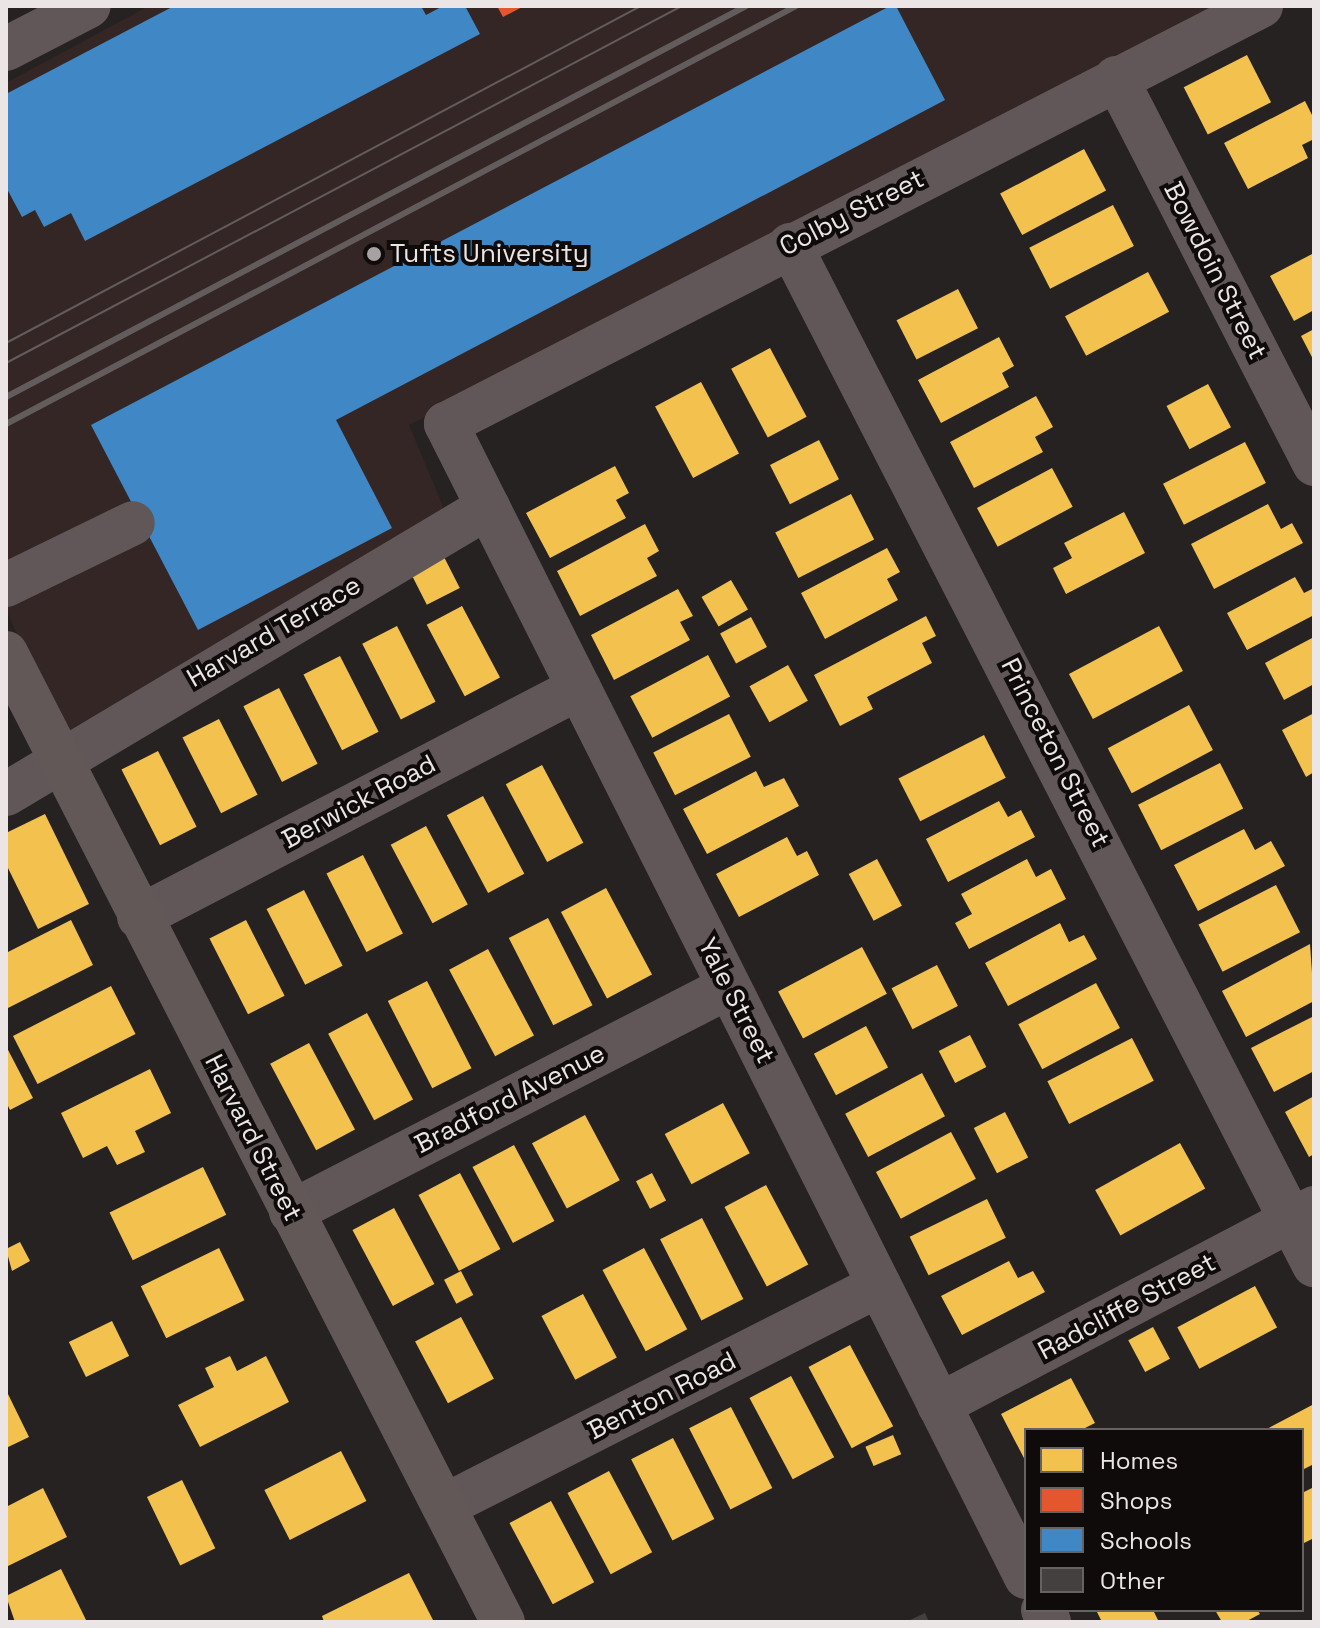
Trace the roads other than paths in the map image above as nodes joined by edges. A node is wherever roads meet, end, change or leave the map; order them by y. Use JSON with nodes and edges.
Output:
{"nodes":[{"id":1,"x":89,"y":6,"type":"edge"},
{"id":2,"x":1261,"y":6,"type":"edge"},
{"id":3,"x":6,"y":49,"type":"edge"},
{"id":4,"x":1116,"y":78,"type":"junction"},
{"id":5,"x":790,"y":245,"type":"junction"},
{"id":6,"x":446,"y":424,"type":"joint"},
{"id":7,"x":1314,"y":464,"type":"edge"},
{"id":8,"x":488,"y":507,"type":"junction"},
{"id":9,"x":133,"y":523,"type":"dead end"},
{"id":10,"x":6,"y":585,"type":"edge"},
{"id":11,"x":6,"y":653,"type":"edge"},
{"id":12,"x":579,"y":688,"type":"junction"},
{"id":13,"x":63,"y":761,"type":"junction"},
{"id":14,"x":6,"y":794,"type":"edge"},
{"id":15,"x":139,"y":917,"type":"junction"},
{"id":16,"x":729,"y":987,"type":"junction"},
{"id":17,"x":291,"y":1212,"type":"junction"},
{"id":18,"x":1302,"y":1214,"type":"edge"},
{"id":19,"x":1314,"y":1265,"type":"edge"},
{"id":20,"x":879,"y":1285,"type":"junction"},
{"id":21,"x":939,"y":1405,"type":"junction"},
{"id":22,"x":444,"y":1506,"type":"junction"},
{"id":23,"x":1024,"y":1573,"type":"edge"},
{"id":24,"x":503,"y":1622,"type":"edge"}],
"edges":[{"from":1,"to":3,"type":"street"},
{"from":2,"to":4,"type":"street","name":"Colby Street"},
{"from":4,"to":5,"type":"street","name":"Colby Street"},
{"from":4,"to":7,"type":"street","name":"Bowdoin Street"},
{"from":5,"to":6,"type":"street","name":"Colby Street"},
{"from":5,"to":18,"type":"street","name":"Princeton Street"},
{"from":6,"to":8,"type":"street","name":"Yale Street"},
{"from":8,"to":12,"type":"street","name":"Yale Street"},
{"from":8,"to":13,"type":"street","name":"Harvard Terrace"},
{"from":9,"to":10,"type":"street"},
{"from":11,"to":13,"type":"main road","name":"Harvard Street"},
{"from":12,"to":15,"type":"street","name":"Berwick Road"},
{"from":12,"to":16,"type":"street","name":"Yale Street"},
{"from":13,"to":14,"type":"street","name":"Harvard Terrace"},
{"from":13,"to":15,"type":"main road","name":"Harvard Street"},
{"from":15,"to":17,"type":"main road","name":"Harvard Street"},
{"from":16,"to":17,"type":"street","name":"Bradford Avenue"},
{"from":16,"to":20,"type":"street","name":"Yale Street"},
{"from":17,"to":22,"type":"main road","name":"Harvard Street"},
{"from":18,"to":19,"type":"street","name":"Princeton Street"},
{"from":18,"to":21,"type":"street","name":"Radcliffe Street"},
{"from":20,"to":21,"type":"street","name":"Yale Street"},
{"from":20,"to":22,"type":"street","name":"Benton Road"},
{"from":21,"to":23,"type":"street","name":"Yale Street"},
{"from":22,"to":24,"type":"main road","name":"Harvard Street"}]}
